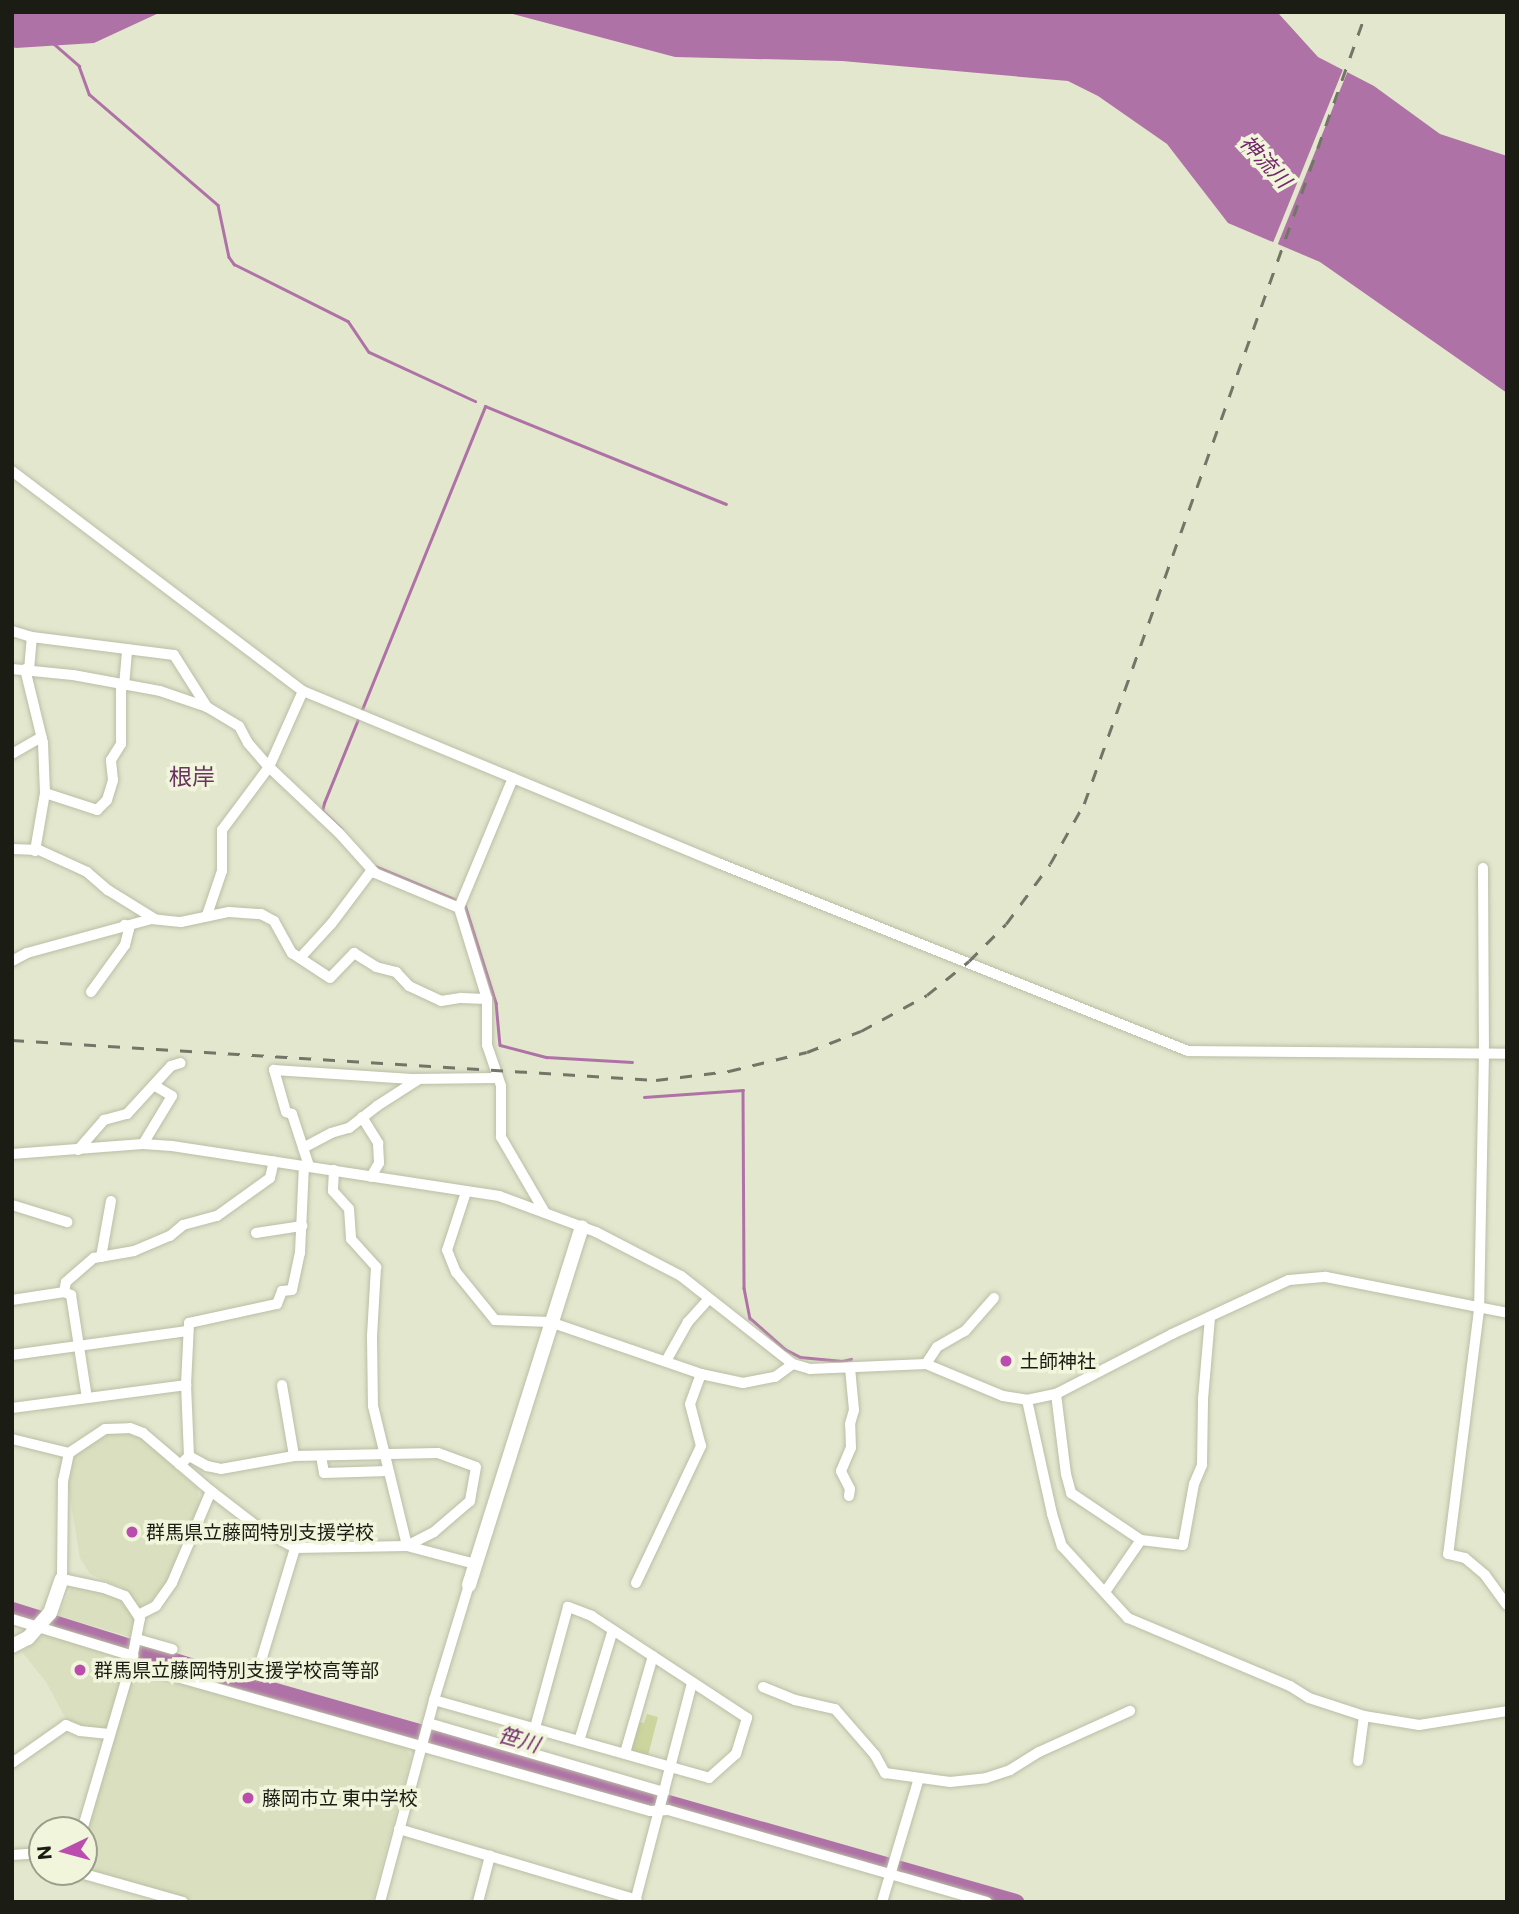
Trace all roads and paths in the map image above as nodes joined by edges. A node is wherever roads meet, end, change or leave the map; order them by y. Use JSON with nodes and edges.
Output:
{"nodes":[{"id":1,"x":12,"y":471,"type":"edge"},
{"id":2,"x":12,"y":631,"type":"edge"},
{"id":3,"x":32,"y":637,"type":"junction"},
{"id":4,"x":127,"y":649,"type":"junction"},
{"id":5,"x":12,"y":669,"type":"edge"},
{"id":6,"x":27,"y":669,"type":"junction"},
{"id":7,"x":122,"y":686,"type":"junction"},
{"id":8,"x":303,"y":691,"type":"junction"},
{"id":9,"x":207,"y":707,"type":"junction"},
{"id":10,"x":41,"y":737,"type":"junction"},
{"id":11,"x":12,"y":754,"type":"edge"},
{"id":12,"x":270,"y":767,"type":"junction"},
{"id":13,"x":513,"y":778,"type":"junction"},
{"id":14,"x":45,"y":793,"type":"junction"},
{"id":15,"x":12,"y":849,"type":"edge"},
{"id":16,"x":35,"y":851,"type":"junction"},
{"id":17,"x":1483,"y":868,"type":"dead end"},
{"id":18,"x":372,"y":870,"type":"junction"},
{"id":19,"x":459,"y":908,"type":"junction"},
{"id":20,"x":207,"y":915,"type":"junction"},
{"id":21,"x":155,"y":919,"type":"junction"},
{"id":22,"x":125,"y":925,"type":"junction"},
{"id":23,"x":300,"y":958,"type":"junction"},
{"id":24,"x":12,"y":961,"type":"edge"},
{"id":25,"x":91,"y":992,"type":"dead end"},
{"id":26,"x":486,"y":999,"type":"junction"},
{"id":27,"x":1484,"y":1053,"type":"junction"},
{"id":28,"x":1507,"y":1054,"type":"edge"},
{"id":29,"x":181,"y":1063,"type":"dead end"},
{"id":30,"x":497,"y":1078,"type":"junction"},
{"id":31,"x":420,"y":1079,"type":"junction"},
{"id":32,"x":154,"y":1086,"type":"junction"},
{"id":33,"x":362,"y":1117,"type":"junction"},
{"id":34,"x":143,"y":1144,"type":"junction"},
{"id":35,"x":303,"y":1148,"type":"junction"},
{"id":36,"x":78,"y":1150,"type":"junction"},
{"id":37,"x":12,"y":1154,"type":"edge"},
{"id":38,"x":274,"y":1161,"type":"junction"},
{"id":39,"x":307,"y":1166,"type":"junction"},
{"id":40,"x":334,"y":1170,"type":"junction"},
{"id":41,"x":371,"y":1177,"type":"junction"},
{"id":42,"x":466,"y":1192,"type":"junction"},
{"id":43,"x":111,"y":1201,"type":"dead end"},
{"id":44,"x":12,"y":1205,"type":"edge"},
{"id":45,"x":545,"y":1211,"type":"junction"},
{"id":46,"x":67,"y":1222,"type":"dead end"},
{"id":47,"x":302,"y":1226,"type":"junction"},
{"id":48,"x":582,"y":1227,"type":"junction"},
{"id":49,"x":256,"y":1233,"type":"dead end"},
{"id":50,"x":101,"y":1257,"type":"junction"},
{"id":51,"x":64,"y":1292,"type":"junction"},
{"id":52,"x":993,"y":1298,"type":"dead end"},
{"id":53,"x":709,"y":1299,"type":"junction"},
{"id":54,"x":12,"y":1300,"type":"edge"},
{"id":55,"x":1479,"y":1310,"type":"junction"},
{"id":56,"x":1507,"y":1313,"type":"edge"},
{"id":57,"x":1210,"y":1317,"type":"junction"},
{"id":58,"x":550,"y":1322,"type":"junction"},
{"id":59,"x":187,"y":1331,"type":"junction"},
{"id":60,"x":79,"y":1346,"type":"junction"},
{"id":61,"x":12,"y":1355,"type":"edge"},
{"id":62,"x":666,"y":1361,"type":"junction"},
{"id":63,"x":793,"y":1364,"type":"junction"},
{"id":64,"x":926,"y":1364,"type":"junction"},
{"id":65,"x":849,"y":1368,"type":"junction"},
{"id":66,"x":701,"y":1374,"type":"junction"},
{"id":67,"x":186,"y":1385,"type":"junction"},
{"id":68,"x":282,"y":1385,"type":"dead end"},
{"id":69,"x":1056,"y":1394,"type":"junction"},
{"id":70,"x":87,"y":1398,"type":"junction"},
{"id":71,"x":1027,"y":1400,"type":"junction"},
{"id":72,"x":12,"y":1408,"type":"edge"},
{"id":73,"x":12,"y":1439,"type":"edge"},
{"id":74,"x":69,"y":1453,"type":"junction"},
{"id":75,"x":385,"y":1454,"type":"junction"},
{"id":76,"x":189,"y":1456,"type":"junction"},
{"id":77,"x":321,"y":1456,"type":"junction"},
{"id":78,"x":294,"y":1457,"type":"junction"},
{"id":79,"x":180,"y":1465,"type":"junction"},
{"id":80,"x":388,"y":1471,"type":"junction"},
{"id":81,"x":211,"y":1491,"type":"junction"},
{"id":82,"x":849,"y":1496,"type":"dead end"},
{"id":83,"x":1141,"y":1540,"type":"junction"},
{"id":84,"x":407,"y":1546,"type":"junction"},
{"id":85,"x":295,"y":1548,"type":"junction"},
{"id":86,"x":475,"y":1564,"type":"junction"},
{"id":87,"x":62,"y":1579,"type":"junction"},
{"id":88,"x":636,"y":1583,"type":"dead end"},
{"id":89,"x":469,"y":1586,"type":"joint"},
{"id":90,"x":1105,"y":1592,"type":"junction"},
{"id":91,"x":1507,"y":1605,"type":"edge"},
{"id":92,"x":138,"y":1615,"type":"junction"},
{"id":93,"x":12,"y":1619,"type":"edge"},
{"id":94,"x":41,"y":1624,"type":"junction"},
{"id":95,"x":613,"y":1630,"type":"junction"},
{"id":96,"x":137,"y":1639,"type":"junction"},
{"id":97,"x":12,"y":1646,"type":"edge"},
{"id":98,"x":173,"y":1649,"type":"dead end"},
{"id":99,"x":653,"y":1656,"type":"junction"},
{"id":100,"x":132,"y":1660,"type":"junction"},
{"id":101,"x":257,"y":1674,"type":"dead end"},
{"id":102,"x":692,"y":1683,"type":"junction"},
{"id":103,"x":762,"y":1687,"type":"dead end"},
{"id":104,"x":434,"y":1700,"type":"junction"},
{"id":105,"x":1130,"y":1711,"type":"dead end"},
{"id":106,"x":1507,"y":1711,"type":"edge"},
{"id":107,"x":1364,"y":1716,"type":"junction"},
{"id":108,"x":427,"y":1725,"type":"junction"},
{"id":109,"x":535,"y":1728,"type":"junction"},
{"id":110,"x":109,"y":1734,"type":"junction"},
{"id":111,"x":579,"y":1741,"type":"junction"},
{"id":112,"x":423,"y":1742,"type":"junction"},
{"id":113,"x":625,"y":1753,"type":"junction"},
{"id":114,"x":1358,"y":1761,"type":"dead end"},
{"id":115,"x":12,"y":1763,"type":"edge"},
{"id":116,"x":669,"y":1766,"type":"junction"},
{"id":117,"x":919,"y":1778,"type":"junction"},
{"id":118,"x":661,"y":1800,"type":"junction"},
{"id":119,"x":86,"y":1816,"type":"edge"},
{"id":120,"x":399,"y":1829,"type":"junction"},
{"id":121,"x":490,"y":1856,"type":"junction"},
{"id":122,"x":890,"y":1874,"type":"junction"},
{"id":123,"x":98,"y":1878,"type":"edge"},
{"id":124,"x":133,"y":1889,"type":"junction"},
{"id":125,"x":636,"y":1901,"type":"edge"},
{"id":126,"x":131,"y":1902,"type":"edge"},
{"id":127,"x":183,"y":1902,"type":"edge"},
{"id":128,"x":380,"y":1902,"type":"edge"},
{"id":129,"x":478,"y":1902,"type":"edge"},
{"id":130,"x":882,"y":1902,"type":"edge"},
{"id":131,"x":988,"y":1902,"type":"edge"}],
"edges":[{"from":1,"to":8,"type":"street"},
{"from":2,"to":3,"type":"street"},
{"from":3,"to":4,"type":"street"},
{"from":3,"to":6,"type":"street"},
{"from":4,"to":7,"type":"street"},
{"from":4,"to":9,"type":"street"},
{"from":5,"to":6,"type":"street"},
{"from":6,"to":7,"type":"street"},
{"from":6,"to":10,"type":"street"},
{"from":7,"to":9,"type":"street"},
{"from":7,"to":14,"type":"street"},
{"from":8,"to":12,"type":"street"},
{"from":8,"to":13,"type":"street"},
{"from":9,"to":12,"type":"street"},
{"from":10,"to":11,"type":"street"},
{"from":10,"to":14,"type":"street"},
{"from":12,"to":18,"type":"street"},
{"from":12,"to":20,"type":"street"},
{"from":13,"to":19,"type":"street"},
{"from":13,"to":27,"type":"street"},
{"from":14,"to":16,"type":"street"},
{"from":15,"to":16,"type":"street"},
{"from":16,"to":21,"type":"street"},
{"from":17,"to":27,"type":"street"},
{"from":18,"to":19,"type":"street"},
{"from":18,"to":23,"type":"street"},
{"from":19,"to":26,"type":"street"},
{"from":20,"to":21,"type":"street"},
{"from":20,"to":23,"type":"street"},
{"from":21,"to":22,"type":"street"},
{"from":22,"to":24,"type":"street"},
{"from":22,"to":25,"type":"street"},
{"from":23,"to":26,"type":"street"},
{"from":26,"to":30,"type":"street"},
{"from":27,"to":28,"type":"street"},
{"from":27,"to":55,"type":"street"},
{"from":29,"to":32,"type":"street"},
{"from":30,"to":31,"type":"street"},
{"from":30,"to":45,"type":"street"},
{"from":31,"to":33,"type":"street"},
{"from":31,"to":35,"type":"street"},
{"from":32,"to":34,"type":"street"},
{"from":32,"to":36,"type":"street"},
{"from":33,"to":35,"type":"street"},
{"from":33,"to":41,"type":"street"},
{"from":34,"to":36,"type":"street"},
{"from":34,"to":38,"type":"street"},
{"from":35,"to":39,"type":"street"},
{"from":36,"to":37,"type":"street"},
{"from":38,"to":39,"type":"street"},
{"from":38,"to":50,"type":"street"},
{"from":39,"to":40,"type":"street"},
{"from":39,"to":47,"type":"street"},
{"from":40,"to":41,"type":"street"},
{"from":40,"to":75,"type":"street"},
{"from":41,"to":42,"type":"street"},
{"from":42,"to":45,"type":"street"},
{"from":42,"to":58,"type":"street"},
{"from":43,"to":50,"type":"street"},
{"from":44,"to":46,"type":"street"},
{"from":45,"to":48,"type":"street"},
{"from":47,"to":49,"type":"street"},
{"from":47,"to":59,"type":"street"},
{"from":48,"to":53,"type":"street"},
{"from":48,"to":58,"type":"street"},
{"from":50,"to":51,"type":"street"},
{"from":51,"to":54,"type":"street"},
{"from":51,"to":60,"type":"street"},
{"from":52,"to":64,"type":"street"},
{"from":53,"to":62,"type":"street"},
{"from":53,"to":63,"type":"street"},
{"from":55,"to":56,"type":"street"},
{"from":55,"to":57,"type":"street"},
{"from":55,"to":91,"type":"street"},
{"from":57,"to":69,"type":"street"},
{"from":57,"to":83,"type":"street"},
{"from":58,"to":62,"type":"street"},
{"from":58,"to":86,"type":"street"},
{"from":59,"to":60,"type":"street"},
{"from":59,"to":67,"type":"street"},
{"from":60,"to":61,"type":"street"},
{"from":60,"to":70,"type":"street"},
{"from":62,"to":66,"type":"street"},
{"from":63,"to":65,"type":"street"},
{"from":63,"to":66,"type":"street"},
{"from":64,"to":65,"type":"street"},
{"from":64,"to":71,"type":"street"},
{"from":65,"to":82,"type":"street"},
{"from":66,"to":88,"type":"street"},
{"from":67,"to":70,"type":"street"},
{"from":67,"to":76,"type":"street"},
{"from":68,"to":78,"type":"street"},
{"from":69,"to":71,"type":"street"},
{"from":69,"to":83,"type":"street"},
{"from":70,"to":72,"type":"street"},
{"from":71,"to":90,"type":"street"},
{"from":73,"to":74,"type":"street"},
{"from":74,"to":79,"type":"street"},
{"from":74,"to":87,"type":"street"},
{"from":75,"to":77,"type":"street"},
{"from":75,"to":80,"type":"street"},
{"from":75,"to":84,"type":"street"},
{"from":76,"to":78,"type":"street"},
{"from":76,"to":79,"type":"street"},
{"from":77,"to":78,"type":"street"},
{"from":77,"to":80,"type":"street"},
{"from":79,"to":81,"type":"street"},
{"from":80,"to":84,"type":"street"},
{"from":81,"to":85,"type":"street"},
{"from":81,"to":92,"type":"street"},
{"from":83,"to":90,"type":"street"},
{"from":84,"to":85,"type":"street"},
{"from":84,"to":86,"type":"street"},
{"from":85,"to":101,"type":"street"},
{"from":86,"to":89,"type":"street"},
{"from":87,"to":92,"type":"street"},
{"from":87,"to":94,"type":"street"},
{"from":89,"to":104,"type":"street"},
{"from":90,"to":107,"type":"street"},
{"from":92,"to":96,"type":"street"},
{"from":93,"to":94,"type":"street"},
{"from":94,"to":97,"type":"street"},
{"from":94,"to":100,"type":"street"},
{"from":95,"to":99,"type":"street"},
{"from":95,"to":109,"type":"street"},
{"from":95,"to":111,"type":"street"},
{"from":96,"to":98,"type":"street"},
{"from":96,"to":100,"type":"street"},
{"from":99,"to":102,"type":"street"},
{"from":99,"to":113,"type":"street"},
{"from":100,"to":110,"type":"street"},
{"from":100,"to":112,"type":"street"},
{"from":102,"to":116,"type":"street"},
{"from":102,"to":116,"type":"street"},
{"from":103,"to":117,"type":"street"},
{"from":104,"to":108,"type":"street"},
{"from":104,"to":109,"type":"street"},
{"from":105,"to":117,"type":"street"},
{"from":106,"to":107,"type":"street"},
{"from":107,"to":114,"type":"street"},
{"from":108,"to":112,"type":"street"},
{"from":108,"to":118,"type":"street"},
{"from":109,"to":111,"type":"street"},
{"from":110,"to":115,"type":"street"},
{"from":110,"to":119,"type":"street"},
{"from":111,"to":113,"type":"street"},
{"from":112,"to":118,"type":"street"},
{"from":112,"to":120,"type":"street"},
{"from":113,"to":116,"type":"street"},
{"from":116,"to":118,"type":"street"},
{"from":117,"to":122,"type":"street"},
{"from":118,"to":122,"type":"street"},
{"from":118,"to":125,"type":"street"},
{"from":120,"to":121,"type":"street"},
{"from":120,"to":128,"type":"street"},
{"from":121,"to":125,"type":"street"},
{"from":121,"to":129,"type":"street"},
{"from":122,"to":130,"type":"street"},
{"from":122,"to":131,"type":"street"},
{"from":123,"to":124,"type":"street"},
{"from":124,"to":126,"type":"street"},
{"from":124,"to":127,"type":"street"}]}
